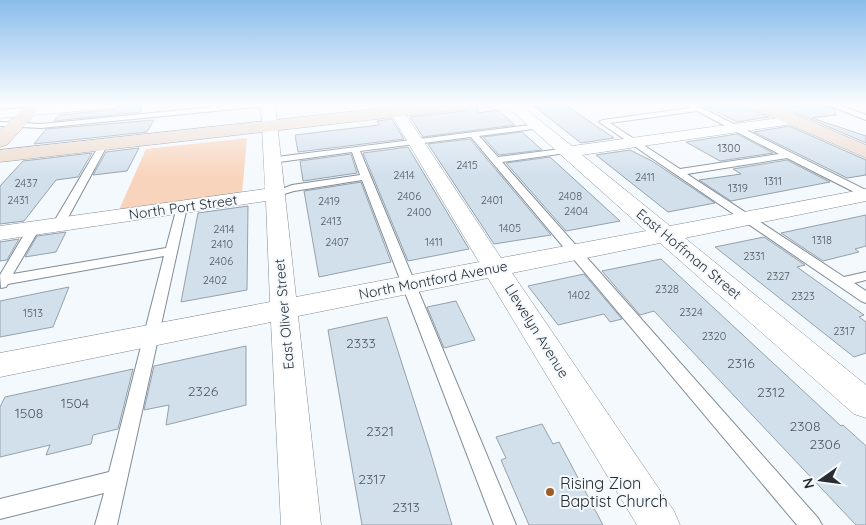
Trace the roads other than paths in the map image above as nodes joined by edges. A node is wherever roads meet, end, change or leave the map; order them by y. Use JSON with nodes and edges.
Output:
{"nodes":[{"id":1,"x":6,"y":128,"type":"edge"},
{"id":2,"x":247,"y":128,"type":"edge"},
{"id":3,"x":270,"y":128,"type":"edge"},
{"id":4,"x":406,"y":128,"type":"edge"},
{"id":5,"x":518,"y":128,"type":"edge"},
{"id":6,"x":541,"y":128,"type":"edge"},
{"id":7,"x":613,"y":128,"type":"edge"},
{"id":8,"x":732,"y":128,"type":"edge"},
{"id":9,"x":736,"y":128,"type":"edge"},
{"id":10,"x":812,"y":128,"type":"edge"},
{"id":11,"x":473,"y":134,"type":"junction"},
{"id":12,"x":0,"y":141,"type":"edge"},
{"id":13,"x":414,"y":142,"type":"junction"},
{"id":14,"x":635,"y":143,"type":"junction"},
{"id":15,"x":104,"y":144,"type":"junction"},
{"id":16,"x":355,"y":150,"type":"junction"},
{"id":17,"x":567,"y":151,"type":"junction"},
{"id":18,"x":866,"y":152,"type":"edge"},
{"id":19,"x":788,"y":155,"type":"junction"},
{"id":20,"x":0,"y":156,"type":"edge"},
{"id":21,"x":272,"y":160,"type":"junction"},
{"id":22,"x":495,"y":160,"type":"junction"},
{"id":23,"x":680,"y":172,"type":"junction"},
{"id":24,"x":366,"y":177,"type":"junction"},
{"id":25,"x":274,"y":194,"type":"junction"},
{"id":26,"x":866,"y":194,"type":"edge"},
{"id":27,"x":182,"y":207,"type":"junction"},
{"id":28,"x":748,"y":218,"type":"junction"},
{"id":29,"x":58,"y":225,"type":"junction"},
{"id":30,"x":34,"y":228,"type":"junction"},
{"id":31,"x":0,"y":233,"type":"edge"},
{"id":32,"x":666,"y":235,"type":"junction"},
{"id":33,"x":171,"y":251,"type":"junction"},
{"id":34,"x":575,"y":252,"type":"junction"},
{"id":35,"x":497,"y":268,"type":"junction"},
{"id":36,"x":866,"y":276,"type":"edge"},
{"id":37,"x":843,"y":282,"type":"junction"},
{"id":38,"x":2,"y":283,"type":"edge"},
{"id":39,"x":408,"y":284,"type":"junction"},
{"id":40,"x":866,"y":298,"type":"edge"},
{"id":41,"x":284,"y":308,"type":"junction"},
{"id":42,"x":151,"y":334,"type":"junction"},
{"id":43,"x":0,"y":365,"type":"edge"},
{"id":44,"x":860,"y":393,"type":"edge"},
{"id":45,"x":116,"y":480,"type":"junction"},
{"id":46,"x":0,"y":509,"type":"edge"},
{"id":47,"x":106,"y":525,"type":"edge"},
{"id":48,"x":300,"y":525,"type":"edge"},
{"id":49,"x":505,"y":525,"type":"edge"},
{"id":50,"x":660,"y":525,"type":"edge"},
{"id":51,"x":811,"y":525,"type":"edge"}],
"edges":[{"from":1,"to":12,"type":"street"},
{"from":2,"to":15,"type":"street"},
{"from":3,"to":21,"type":"street","name":"East Oliver Street"},
{"from":4,"to":13,"type":"street","name":"Llewelyn Avenue"},
{"from":5,"to":11,"type":"lane"},
{"from":6,"to":17,"type":"street","name":"East Hoffman Street"},
{"from":7,"to":14,"type":"lane"},
{"from":8,"to":14,"type":"street"},
{"from":9,"to":19,"type":"lane"},
{"from":10,"to":18,"type":"street"},
{"from":11,"to":13,"type":"lane"},
{"from":11,"to":22,"type":"lane"},
{"from":13,"to":16,"type":"lane"},
{"from":13,"to":35,"type":"street","name":"Llewelyn Avenue"},
{"from":14,"to":17,"type":"street"},
{"from":14,"to":23,"type":"lane"},
{"from":15,"to":20,"type":"street"},
{"from":15,"to":29,"type":"lane"},
{"from":16,"to":21,"type":"lane"},
{"from":16,"to":24,"type":"lane"},
{"from":17,"to":22,"type":"lane"},
{"from":17,"to":32,"type":"street","name":"East Hoffman Street"},
{"from":19,"to":23,"type":"lane"},
{"from":19,"to":26,"type":"lane"},
{"from":21,"to":25,"type":"street","name":"East Oliver Street"},
{"from":22,"to":34,"type":"lane"},
{"from":23,"to":28,"type":"lane"},
{"from":24,"to":25,"type":"lane","name":"North Port Street"},
{"from":24,"to":39,"type":"lane"},
{"from":25,"to":27,"type":"street","name":"North Port Street"},
{"from":25,"to":41,"type":"street","name":"East Oliver Street"},
{"from":26,"to":28,"type":"street","name":"North Montford Avenue"},
{"from":27,"to":29,"type":"street","name":"North Port Street"},
{"from":27,"to":33,"type":"lane"},
{"from":28,"to":32,"type":"street","name":"North Montford Avenue"},
{"from":28,"to":37,"type":"lane"},
{"from":29,"to":30,"type":"street","name":"North Port Street"},
{"from":30,"to":31,"type":"street","name":"North Port Street"},
{"from":30,"to":38,"type":"lane"},
{"from":32,"to":34,"type":"street","name":"North Montford Avenue"},
{"from":32,"to":44,"type":"street","name":"East Hoffman Street"},
{"from":33,"to":38,"type":"lane"},
{"from":33,"to":42,"type":"lane"},
{"from":34,"to":35,"type":"street","name":"North Montford Avenue"},
{"from":34,"to":51,"type":"lane"},
{"from":35,"to":39,"type":"street","name":"North Montford Avenue"},
{"from":35,"to":50,"type":"street","name":"Llewelyn Avenue"},
{"from":36,"to":37,"type":"lane"},
{"from":37,"to":40,"type":"lane"},
{"from":39,"to":41,"type":"street","name":"North Montford Avenue"},
{"from":39,"to":49,"type":"lane"},
{"from":41,"to":42,"type":"street","name":"North Montford Avenue"},
{"from":41,"to":48,"type":"street","name":"East Oliver Street"},
{"from":42,"to":43,"type":"street","name":"North Montford Avenue"},
{"from":42,"to":45,"type":"lane"},
{"from":45,"to":46,"type":"lane"},
{"from":45,"to":47,"type":"lane"}]}
